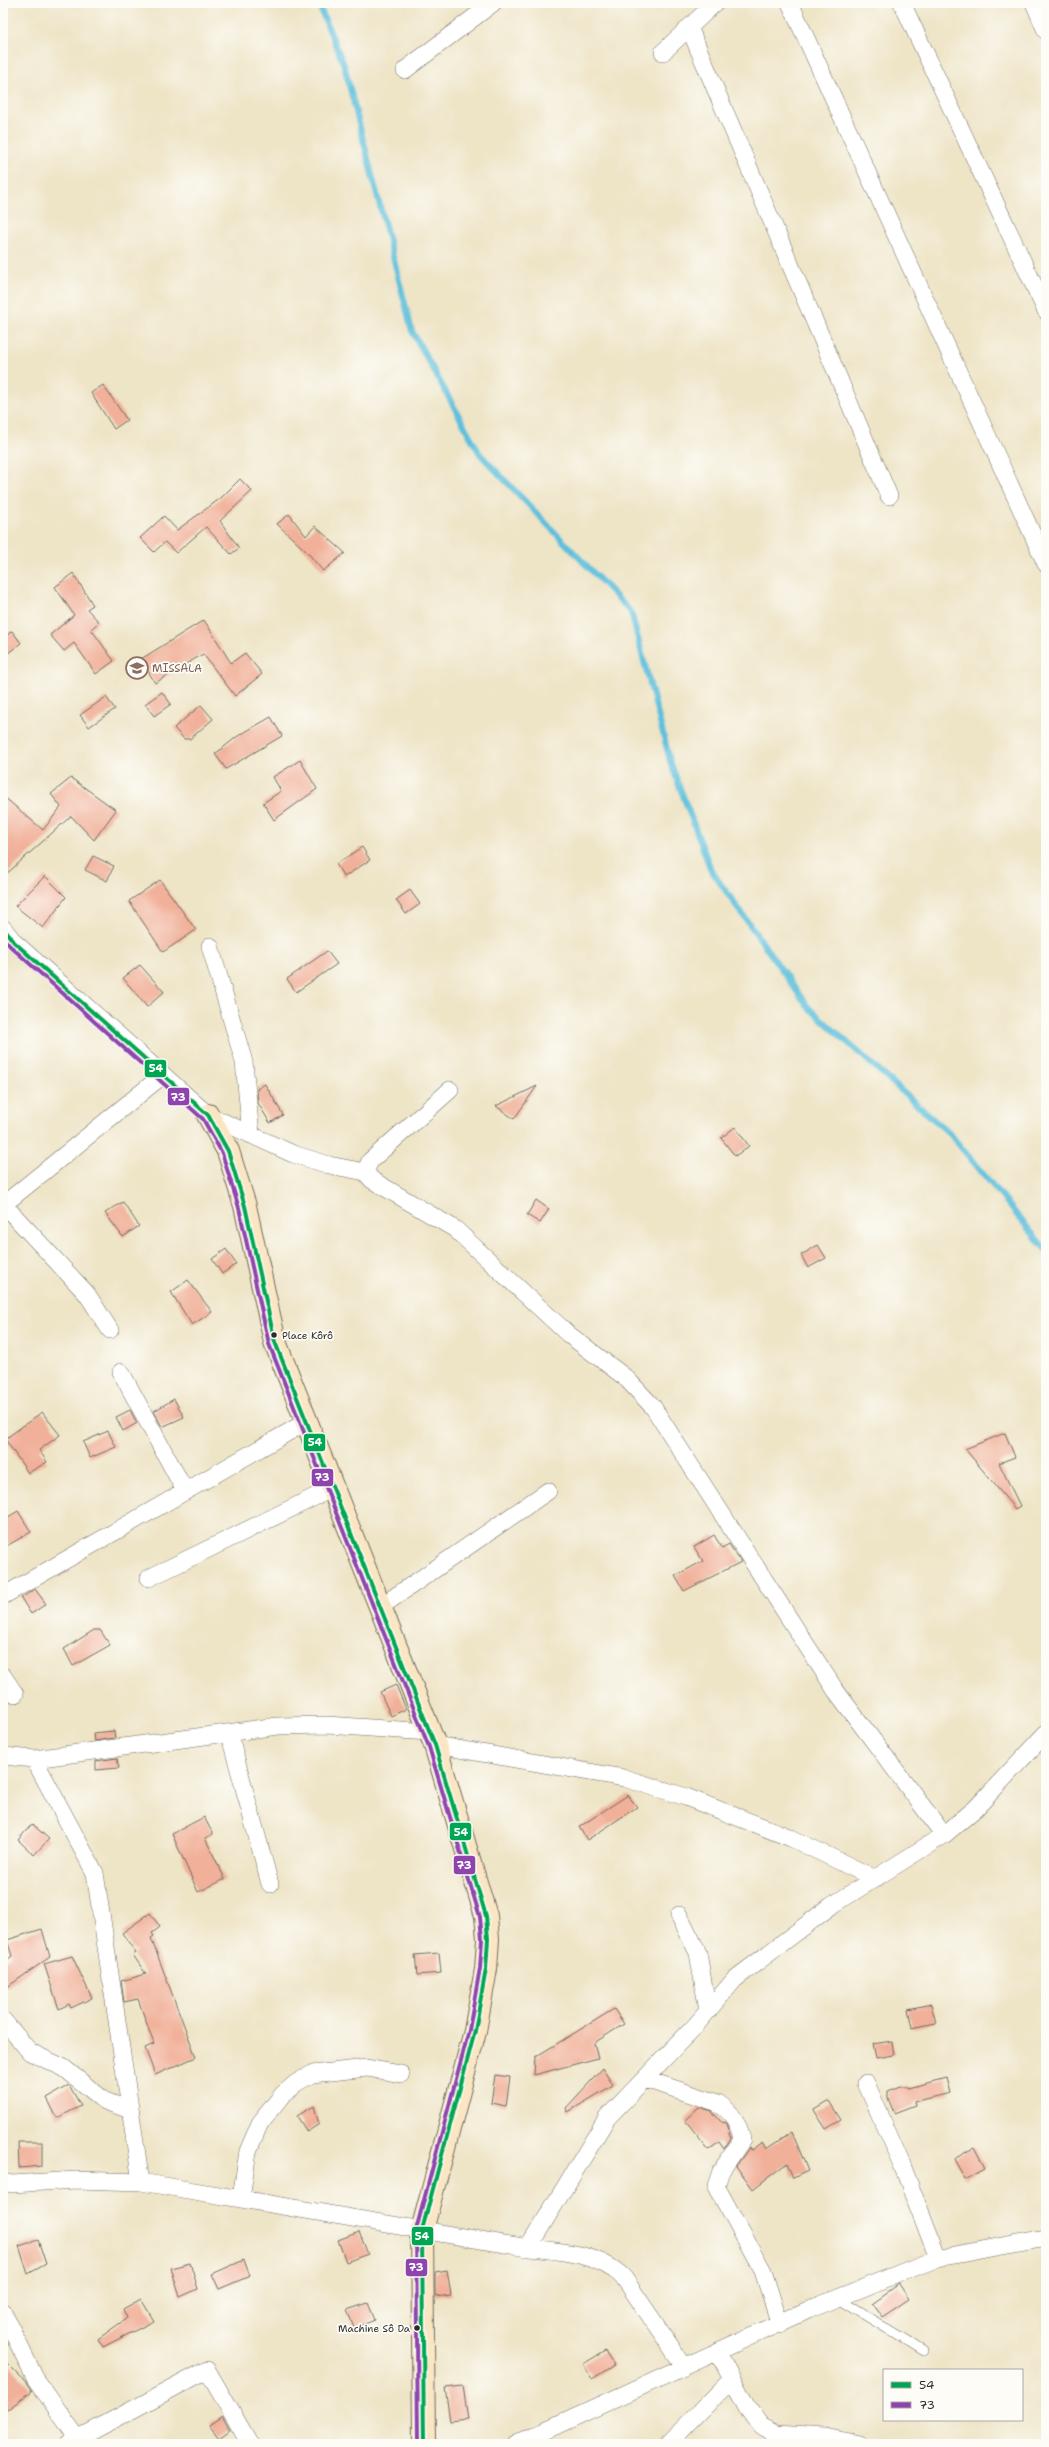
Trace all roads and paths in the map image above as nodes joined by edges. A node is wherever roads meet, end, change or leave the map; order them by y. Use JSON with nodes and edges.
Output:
{"nodes":[{"id":1,"x":493,"y":3,"type":"edge"},
{"id":2,"x":715,"y":3,"type":"edge"},
{"id":3,"x":790,"y":3,"type":"edge"},
{"id":4,"x":902,"y":3,"type":"edge"},
{"id":5,"x":1034,"y":3,"type":"edge"},
{"id":6,"x":1045,"y":25,"type":"edge"},
{"id":7,"x":690,"y":27,"type":"junction"},
{"id":8,"x":663,"y":52,"type":"dead end"},
{"id":9,"x":405,"y":70,"type":"dead end"},
{"id":10,"x":1046,"y":311,"type":"edge"},
{"id":11,"x":890,"y":496,"type":"dead end"},
{"id":12,"x":1045,"y":558,"type":"edge"},
{"id":13,"x":3,"y":928,"type":"edge"},
{"id":14,"x":210,"y":946,"type":"dead end"},
{"id":15,"x":163,"y":1075,"type":"junction"},
{"id":16,"x":450,"y":1090,"type":"dead end"},
{"id":17,"x":208,"y":1115,"type":"junction"},
{"id":18,"x":251,"y":1135,"type":"junction"},
{"id":19,"x":366,"y":1172,"type":"junction"},
{"id":20,"x":4,"y":1205,"type":"edge"},
{"id":21,"x":110,"y":1330,"type":"dead end"},
{"id":22,"x":121,"y":1372,"type":"dead end"},
{"id":23,"x":306,"y":1422,"type":"junction"},
{"id":24,"x":332,"y":1488,"type":"junction"},
{"id":25,"x":185,"y":1491,"type":"junction"},
{"id":26,"x":548,"y":1491,"type":"dead end"},
{"id":27,"x":150,"y":1578,"type":"dead end"},
{"id":28,"x":3,"y":1596,"type":"edge"},
{"id":29,"x":380,"y":1607,"type":"junction"},
{"id":30,"x":3,"y":1676,"type":"edge"},
{"id":31,"x":15,"y":1694,"type":"dead end"},
{"id":32,"x":229,"y":1733,"type":"junction"},
{"id":33,"x":1046,"y":1733,"type":"edge"},
{"id":34,"x":432,"y":1739,"type":"junction"},
{"id":35,"x":3,"y":1756,"type":"edge"},
{"id":36,"x":34,"y":1760,"type":"junction"},
{"id":37,"x":944,"y":1835,"type":"junction"},
{"id":38,"x":876,"y":1879,"type":"junction"},
{"id":39,"x":270,"y":1884,"type":"dead end"},
{"id":40,"x":679,"y":1915,"type":"dead end"},
{"id":41,"x":708,"y":2011,"type":"junction"},
{"id":42,"x":3,"y":2020,"type":"edge"},
{"id":43,"x":401,"y":2074,"type":"dead end"},
{"id":44,"x":645,"y":2078,"type":"junction"},
{"id":45,"x":866,"y":2083,"type":"dead end"},
{"id":46,"x":130,"y":2110,"type":"junction"},
{"id":47,"x":141,"y":2182,"type":"junction"},
{"id":48,"x":4,"y":2183,"type":"edge"},
{"id":49,"x":241,"y":2198,"type":"junction"},
{"id":50,"x":422,"y":2230,"type":"junction"},
{"id":51,"x":1046,"y":2238,"type":"edge"},
{"id":52,"x":528,"y":2248,"type":"junction"},
{"id":53,"x":938,"y":2258,"type":"junction"},
{"id":54,"x":837,"y":2298,"type":"junction"},
{"id":55,"x":3,"y":2312,"type":"edge"},
{"id":56,"x":780,"y":2325,"type":"junction"},
{"id":57,"x":717,"y":2351,"type":"junction"},
{"id":58,"x":923,"y":2351,"type":"dead end"},
{"id":59,"x":684,"y":2366,"type":"junction"},
{"id":60,"x":732,"y":2379,"type":"junction"},
{"id":61,"x":73,"y":2441,"type":"edge"},
{"id":62,"x":250,"y":2444,"type":"edge"},
{"id":63,"x":424,"y":2444,"type":"edge"},
{"id":64,"x":516,"y":2444,"type":"edge"},
{"id":65,"x":668,"y":2444,"type":"edge"},
{"id":66,"x":859,"y":2444,"type":"edge"}],
"edges":[{"from":1,"to":9,"type":"street"},
{"from":2,"to":7,"type":"street"},
{"from":3,"to":12,"type":"street"},
{"from":4,"to":10,"type":"street"},
{"from":5,"to":6,"type":"street"},
{"from":7,"to":8,"type":"street"},
{"from":7,"to":11,"type":"street"},
{"from":13,"to":15,"type":"street"},
{"from":14,"to":18,"type":"street"},
{"from":15,"to":17,"type":"street"},
{"from":15,"to":20,"type":"street"},
{"from":16,"to":19,"type":"street"},
{"from":17,"to":18,"type":"street"},
{"from":17,"to":23,"type":"street"},
{"from":18,"to":19,"type":"street"},
{"from":19,"to":37,"type":"street"},
{"from":20,"to":21,"type":"street"},
{"from":22,"to":25,"type":"street"},
{"from":23,"to":24,"type":"street"},
{"from":23,"to":25,"type":"street"},
{"from":24,"to":27,"type":"street"},
{"from":24,"to":29,"type":"street"},
{"from":25,"to":28,"type":"street"},
{"from":26,"to":29,"type":"street"},
{"from":29,"to":34,"type":"street"},
{"from":30,"to":31,"type":"street"},
{"from":32,"to":34,"type":"street"},
{"from":32,"to":36,"type":"street"},
{"from":32,"to":39,"type":"street"},
{"from":33,"to":37,"type":"street"},
{"from":34,"to":38,"type":"street"},
{"from":34,"to":50,"type":"street"},
{"from":35,"to":36,"type":"street"},
{"from":36,"to":46,"type":"street"},
{"from":37,"to":38,"type":"street"},
{"from":38,"to":41,"type":"street"},
{"from":40,"to":41,"type":"street"},
{"from":41,"to":44,"type":"street"},
{"from":42,"to":46,"type":"street"},
{"from":43,"to":49,"type":"street"},
{"from":44,"to":52,"type":"street"},
{"from":44,"to":56,"type":"street"},
{"from":45,"to":53,"type":"street"},
{"from":46,"to":47,"type":"street"},
{"from":47,"to":48,"type":"street"},
{"from":47,"to":49,"type":"street"},
{"from":49,"to":50,"type":"street"},
{"from":50,"to":52,"type":"street"},
{"from":50,"to":63,"type":"street"},
{"from":51,"to":53,"type":"street"},
{"from":52,"to":59,"type":"street"},
{"from":53,"to":54,"type":"street"},
{"from":54,"to":56,"type":"street"},
{"from":54,"to":58,"type":"lane"},
{"from":55,"to":61,"type":"street"},
{"from":56,"to":57,"type":"street"},
{"from":57,"to":59,"type":"street"},
{"from":57,"to":60,"type":"street"},
{"from":59,"to":64,"type":"street"},
{"from":60,"to":65,"type":"street"},
{"from":60,"to":66,"type":"street"},
{"from":61,"to":62,"type":"street"}]}
